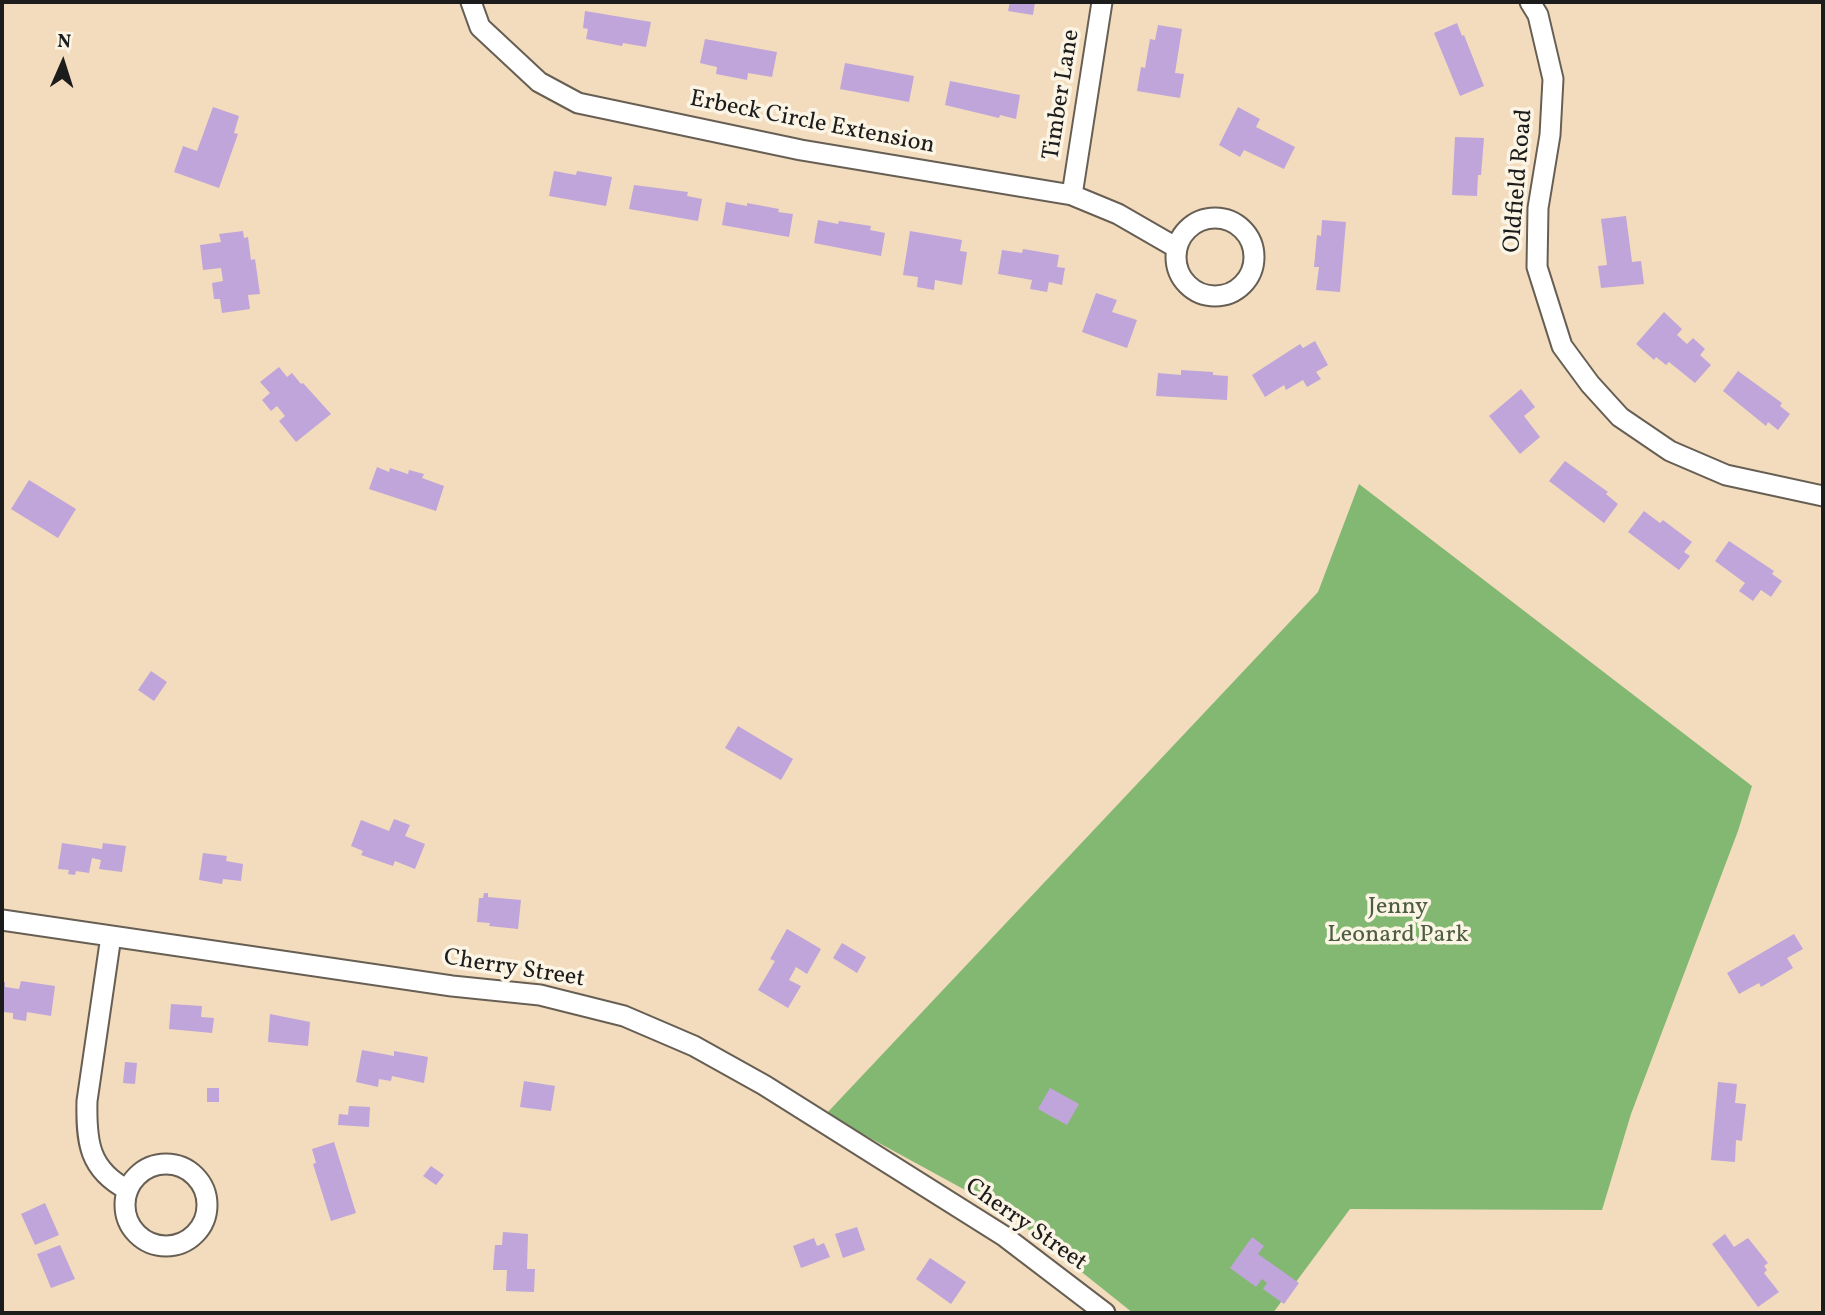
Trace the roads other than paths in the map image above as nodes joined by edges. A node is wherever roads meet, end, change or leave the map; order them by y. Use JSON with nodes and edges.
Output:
{"nodes":[{"id":1,"x":471,"y":2,"type":"edge"},
{"id":2,"x":1102,"y":2,"type":"edge"},
{"id":3,"x":1530,"y":2,"type":"edge"},
{"id":4,"x":1072,"y":195,"type":"junction"},
{"id":5,"x":1177,"y":248,"type":"junction"},
{"id":6,"x":1823,"y":496,"type":"edge"},
{"id":7,"x":2,"y":920,"type":"edge"},
{"id":8,"x":111,"y":936,"type":"junction"},
{"id":9,"x":128,"y":1189,"type":"junction"},
{"id":10,"x":1105,"y":1313,"type":"edge"}],
"edges":[{"from":1,"to":4,"type":"street","name":"Erbeck Circle Extension"},
{"from":2,"to":4,"type":"street","name":"Timber Lane"},
{"from":3,"to":6,"type":"street","name":"Oldfield Road"},
{"from":4,"to":5,"type":"street","name":"Erbeck Circle Extension"},
{"from":5,"to":5,"type":"street"},
{"from":7,"to":8,"type":"street","name":"Cherry Street"},
{"from":8,"to":9,"type":"street"},
{"from":8,"to":10,"type":"street","name":"Cherry Street"},
{"from":9,"to":9,"type":"street"}]}
